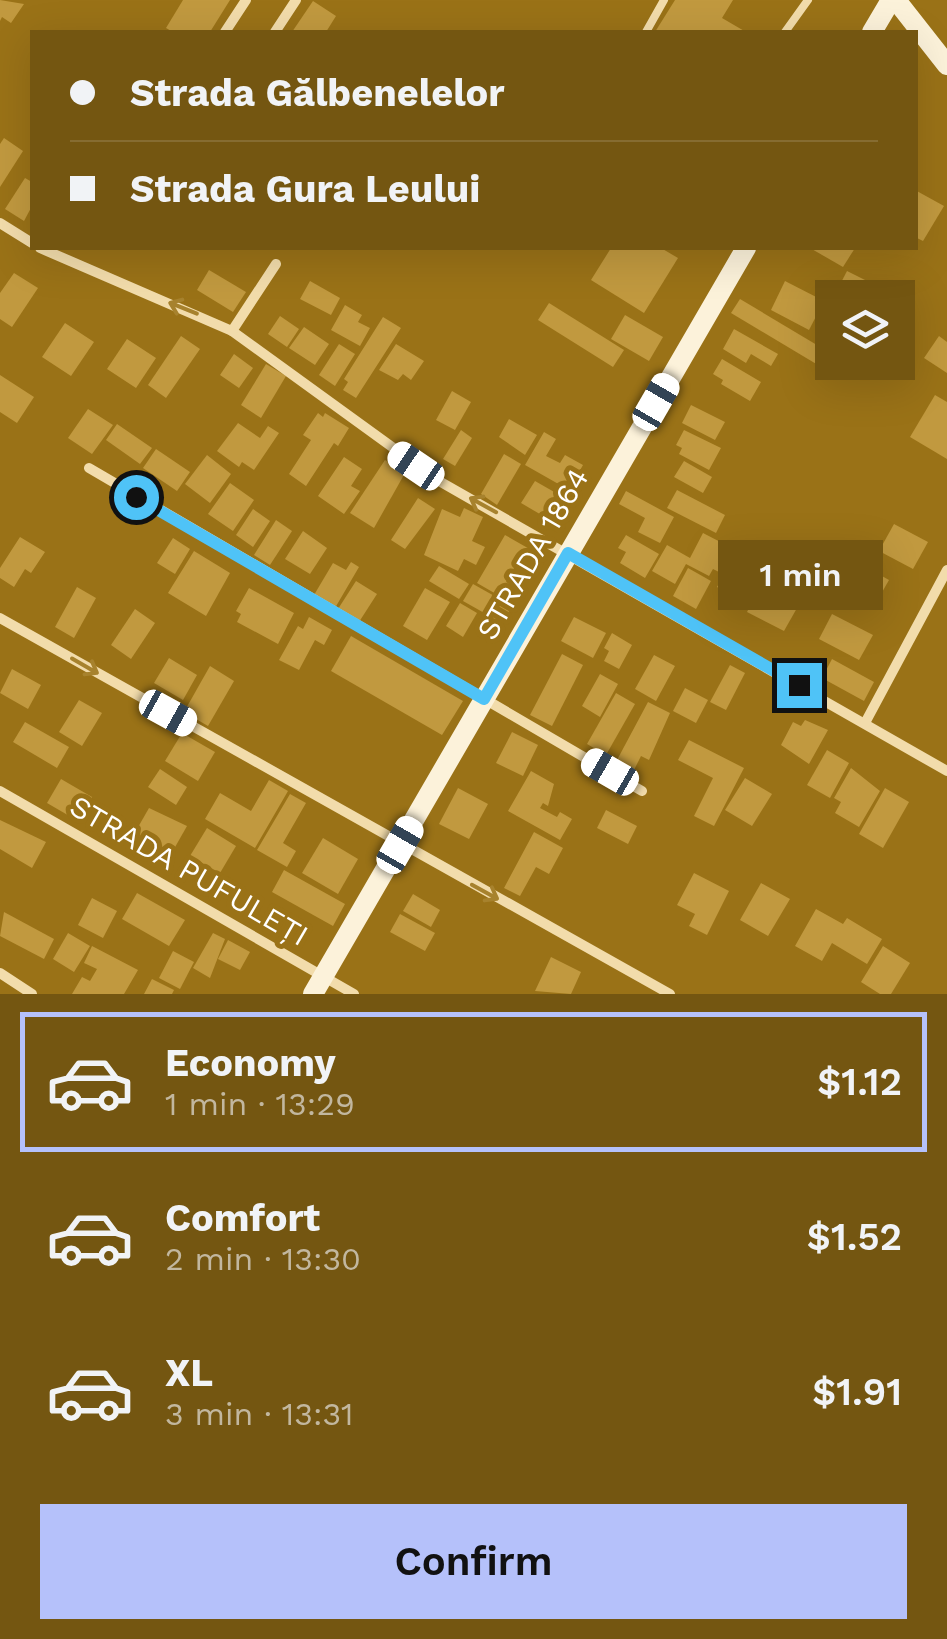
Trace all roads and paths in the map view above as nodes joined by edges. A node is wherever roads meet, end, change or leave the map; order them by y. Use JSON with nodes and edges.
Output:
{"nodes":[{"id":1,"x":246,"y":0,"type":"edge"},
{"id":2,"x":296,"y":0,"type":"edge"},
{"id":3,"x":664,"y":0,"type":"edge"},
{"id":4,"x":808,"y":0,"type":"edge"},
{"id":5,"x":894,"y":0,"type":"edge"},
{"id":6,"x":227,"y":30,"type":"edge"},
{"id":7,"x":276,"y":30,"type":"edge"},
{"id":8,"x":647,"y":30,"type":"edge"},
{"id":9,"x":786,"y":30,"type":"edge"},
{"id":10,"x":873,"y":30,"type":"edge"},
{"id":11,"x":947,"y":65,"type":"edge"},
{"id":12,"x":0,"y":223,"type":"edge"},
{"id":13,"x":30,"y":242,"type":"edge"},
{"id":14,"x":45,"y":250,"type":"edge"},
{"id":15,"x":745,"y":250,"type":"edge"},
{"id":16,"x":276,"y":264,"type":"dead end"},
{"id":17,"x":232,"y":331,"type":"junction"},
{"id":18,"x":88,"y":468,"type":"dead end"},
{"id":19,"x":568,"y":553,"type":"junction"},
{"id":20,"x":947,"y":570,"type":"edge"},
{"id":21,"x":0,"y":618,"type":"edge"},
{"id":22,"x":484,"y":699,"type":"junction"},
{"id":23,"x":865,"y":722,"type":"junction"},
{"id":24,"x":947,"y":771,"type":"edge"},
{"id":25,"x":0,"y":791,"type":"edge"},
{"id":26,"x":642,"y":791,"type":"dead end"},
{"id":27,"x":400,"y":845,"type":"junction"},
{"id":28,"x":0,"y":973,"type":"edge"},
{"id":29,"x":318,"y":985,"type":"edge"},
{"id":30,"x":32,"y":994,"type":"edge"},
{"id":31,"x":354,"y":994,"type":"edge"},
{"id":32,"x":670,"y":994,"type":"edge"}],
"edges":[{"from":1,"to":6,"type":"street"},
{"from":2,"to":7,"type":"street"},
{"from":3,"to":8,"type":"lane"},
{"from":4,"to":9,"type":"lane"},
{"from":5,"to":10,"type":"street"},
{"from":5,"to":11,"type":"street"},
{"from":12,"to":13,"type":"street"},
{"from":17,"to":14,"type":"street","one_way":true},
{"from":15,"to":19,"type":"street","name":"STRADA 1864"},
{"from":16,"to":17,"type":"street"},
{"from":19,"to":17,"type":"street","one_way":true},
{"from":18,"to":22,"type":"street"},
{"from":19,"to":22,"type":"street","name":"STRADA 1864"},
{"from":19,"to":23,"type":"street"},
{"from":20,"to":23,"type":"street"},
{"from":21,"to":27,"type":"street","one_way":true},
{"from":22,"to":26,"type":"street"},
{"from":22,"to":27,"type":"street","name":"STRADA 1864"},
{"from":23,"to":24,"type":"street"},
{"from":25,"to":29,"type":"street","name":"STRADA PUFULEȚI"},
{"from":27,"to":29,"type":"street","name":"STRADA 1864"},
{"from":27,"to":32,"type":"street","one_way":true},
{"from":28,"to":30,"type":"street"},
{"from":29,"to":31,"type":"street","name":"STRADA PUFULEȚI"}]}
